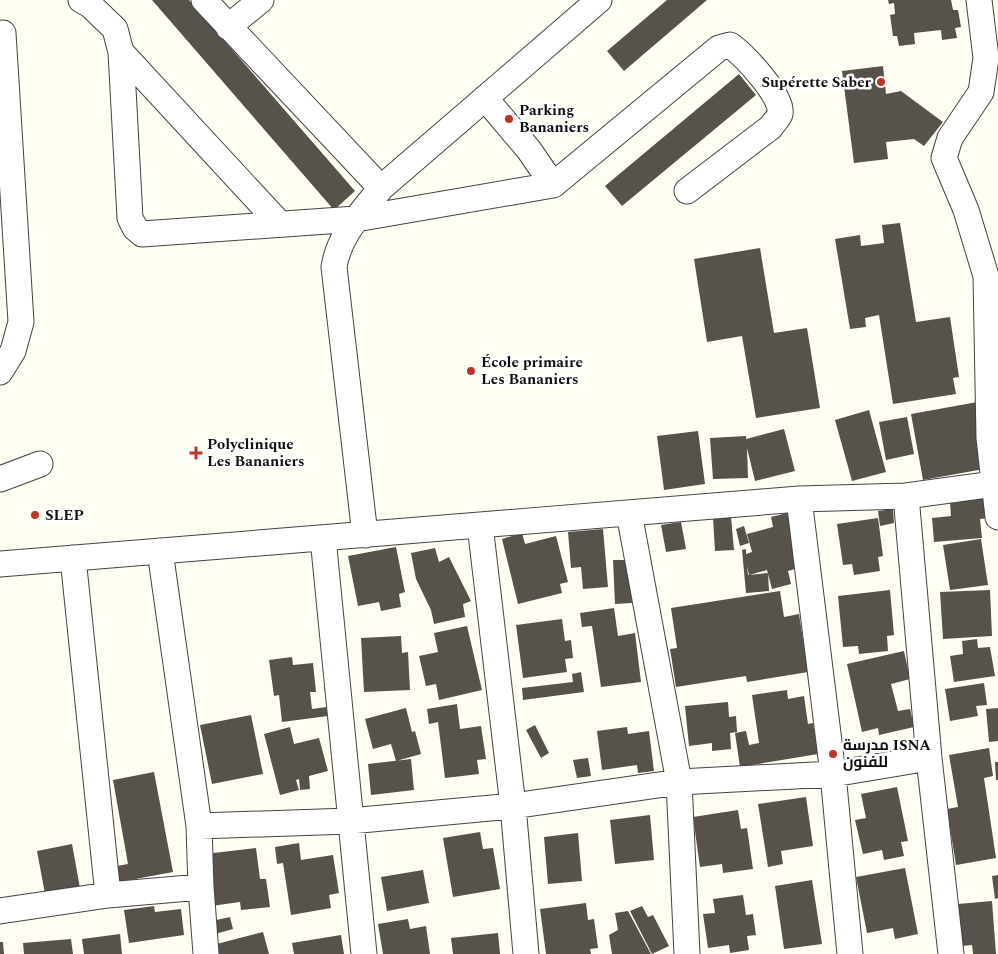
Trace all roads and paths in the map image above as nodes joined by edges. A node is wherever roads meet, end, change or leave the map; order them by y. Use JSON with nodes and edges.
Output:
{"nodes":[{"id":1,"x":82,"y":0,"type":"edge"},
{"id":2,"x":204,"y":0,"type":"edge"},
{"id":3,"x":261,"y":0,"type":"edge"},
{"id":4,"x":599,"y":0,"type":"edge"},
{"id":5,"x":979,"y":0,"type":"edge"},
{"id":6,"x":228,"y":27,"type":"junction"},
{"id":7,"x":3,"y":33,"type":"dead end"},
{"id":8,"x":121,"y":52,"type":"junction"},
{"id":9,"x":992,"y":52,"type":"edge"},
{"id":10,"x":485,"y":98,"type":"junction"},
{"id":11,"x":553,"y":185,"type":"junction"},
{"id":12,"x":381,"y":188,"type":"junction"},
{"id":13,"x":688,"y":191,"type":"dead end"},
{"id":14,"x":356,"y":219,"type":"junction"},
{"id":15,"x":280,"y":224,"type":"junction"},
{"id":16,"x":0,"y":372,"type":"edge"},
{"id":17,"x":994,"y":437,"type":"edge"},
{"id":18,"x":40,"y":464,"type":"dead end"},
{"id":19,"x":0,"y":479,"type":"edge"},
{"id":20,"x":994,"y":484,"type":"junction"},
{"id":21,"x":906,"y":496,"type":"junction"},
{"id":22,"x":799,"y":499,"type":"junction"},
{"id":23,"x":629,"y":513,"type":"junction"},
{"id":24,"x":998,"y":517,"type":"edge"},
{"id":25,"x":480,"y":525,"type":"junction"},
{"id":26,"x":365,"y":535,"type":"junction"},
{"id":27,"x":323,"y":538,"type":"junction"},
{"id":28,"x":160,"y":551,"type":"junction"},
{"id":29,"x":73,"y":558,"type":"junction"},
{"id":30,"x":0,"y":564,"type":"edge"},
{"id":31,"x":929,"y":758,"type":"junction"},
{"id":32,"x":833,"y":774,"type":"junction"},
{"id":33,"x":679,"y":782,"type":"junction"},
{"id":34,"x":513,"y":806,"type":"junction"},
{"id":35,"x":350,"y":821,"type":"junction"},
{"id":36,"x":199,"y":826,"type":"junction"},
{"id":37,"x":201,"y":887,"type":"junction"},
{"id":38,"x":108,"y":895,"type":"junction"},
{"id":39,"x":0,"y":911,"type":"edge"},
{"id":40,"x":206,"y":954,"type":"edge"},
{"id":41,"x":364,"y":954,"type":"edge"},
{"id":42,"x":526,"y":954,"type":"edge"},
{"id":43,"x":687,"y":954,"type":"edge"},
{"id":44,"x":850,"y":954,"type":"edge"},
{"id":45,"x":951,"y":954,"type":"edge"}],
"edges":[{"from":1,"to":8,"type":"street"},
{"from":2,"to":6,"type":"street"},
{"from":3,"to":6,"type":"street"},
{"from":4,"to":10,"type":"street"},
{"from":5,"to":9,"type":"street"},
{"from":6,"to":12,"type":"street"},
{"from":7,"to":16,"type":"street"},
{"from":8,"to":15,"type":"street"},
{"from":8,"to":15,"type":"street"},
{"from":9,"to":17,"type":"street"},
{"from":10,"to":11,"type":"street"},
{"from":10,"to":12,"type":"street"},
{"from":11,"to":13,"type":"street"},
{"from":11,"to":14,"type":"street"},
{"from":12,"to":14,"type":"street"},
{"from":14,"to":15,"type":"street"},
{"from":14,"to":26,"type":"street"},
{"from":17,"to":20,"type":"street"},
{"from":18,"to":19,"type":"street"},
{"from":20,"to":21,"type":"street"},
{"from":20,"to":24,"type":"street"},
{"from":21,"to":22,"type":"street"},
{"from":21,"to":31,"type":"street"},
{"from":22,"to":23,"type":"street"},
{"from":22,"to":32,"type":"street"},
{"from":23,"to":25,"type":"street"},
{"from":23,"to":33,"type":"street"},
{"from":25,"to":26,"type":"street"},
{"from":25,"to":34,"type":"street"},
{"from":26,"to":27,"type":"street"},
{"from":27,"to":28,"type":"street"},
{"from":27,"to":35,"type":"street"},
{"from":28,"to":29,"type":"street"},
{"from":28,"to":36,"type":"street"},
{"from":29,"to":30,"type":"street"},
{"from":29,"to":38,"type":"street"},
{"from":31,"to":32,"type":"street"},
{"from":31,"to":45,"type":"street"},
{"from":32,"to":33,"type":"street"},
{"from":32,"to":44,"type":"street"},
{"from":33,"to":34,"type":"street"},
{"from":33,"to":43,"type":"street"},
{"from":34,"to":35,"type":"street"},
{"from":34,"to":42,"type":"street"},
{"from":35,"to":36,"type":"street"},
{"from":35,"to":41,"type":"street"},
{"from":36,"to":37,"type":"street"},
{"from":37,"to":38,"type":"street"},
{"from":37,"to":40,"type":"street"},
{"from":38,"to":39,"type":"street"}]}
